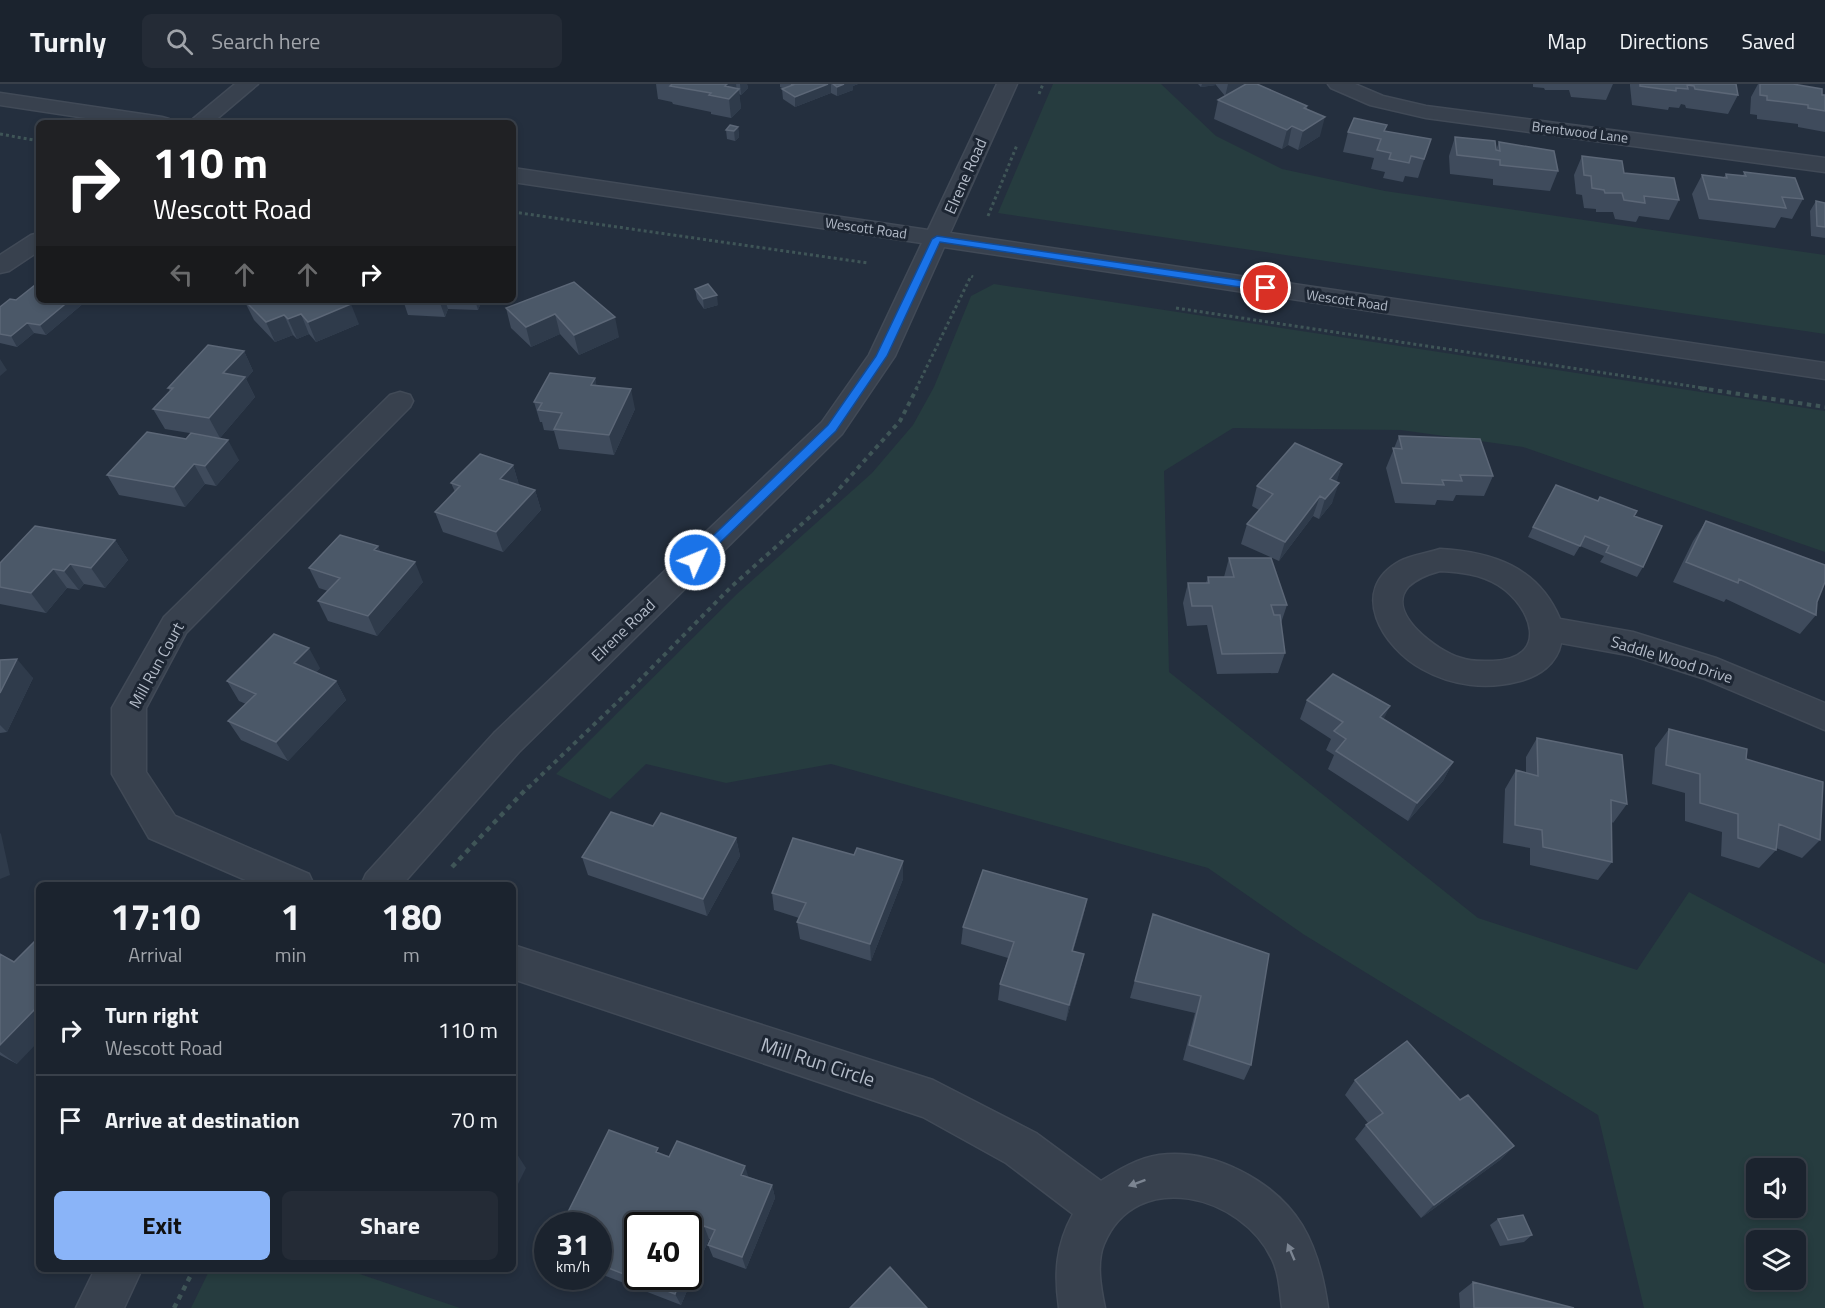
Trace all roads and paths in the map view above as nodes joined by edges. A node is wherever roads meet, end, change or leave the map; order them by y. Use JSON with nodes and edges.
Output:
{"nodes":[{"id":1,"x":248,"y":84,"type":"edge"},
{"id":2,"x":1007,"y":84,"type":"edge"},
{"id":3,"x":1043,"y":84,"type":"edge"},
{"id":4,"x":1338,"y":84,"type":"edge"},
{"id":5,"x":1039,"y":94,"type":"dead end"},
{"id":6,"x":0,"y":99,"type":"edge"},
{"id":7,"x":142,"y":120,"type":"edge"},
{"id":8,"x":203,"y":120,"type":"edge"},
{"id":9,"x":0,"y":134,"type":"edge"},
{"id":10,"x":1021,"y":136,"type":"dead end"},
{"id":11,"x":36,"y":140,"type":"edge"},
{"id":12,"x":1825,"y":165,"type":"edge"},
{"id":13,"x":516,"y":175,"type":"edge"},
{"id":14,"x":516,"y":212,"type":"edge"},
{"id":15,"x":986,"y":220,"type":"dead end"},
{"id":16,"x":937,"y":239,"type":"junction"},
{"id":17,"x":36,"y":242,"type":"edge"},
{"id":18,"x":868,"y":263,"type":"dead end"},
{"id":19,"x":0,"y":266,"type":"edge"},
{"id":20,"x":983,"y":278,"type":"dead end"},
{"id":21,"x":1170,"y":307,"type":"dead end"},
{"id":22,"x":1825,"y":371,"type":"edge"},
{"id":23,"x":400,"y":400,"type":"dead end"},
{"id":24,"x":1825,"y":407,"type":"edge"},
{"id":25,"x":1548,"y":629,"type":"junction"},
{"id":26,"x":1825,"y":717,"type":"edge"},
{"id":27,"x":451,"y":868,"type":"dead end"},
{"id":28,"x":289,"y":882,"type":"edge"},
{"id":29,"x":382,"y":882,"type":"edge"},
{"id":30,"x":516,"y":963,"type":"edge"},
{"id":31,"x":1101,"y":1208,"type":"junction"},
{"id":32,"x":118,"y":1272,"type":"edge"},
{"id":33,"x":192,"y":1272,"type":"edge"},
{"id":34,"x":99,"y":1308,"type":"edge"},
{"id":35,"x":174,"y":1308,"type":"edge"},
{"id":36,"x":1082,"y":1308,"type":"edge"},
{"id":37,"x":1305,"y":1308,"type":"edge"}],
"edges":[{"from":1,"to":8,"type":"street"},
{"from":2,"to":16,"type":"street","name":"Elrene Road"},
{"from":3,"to":5,"type":"path"},
{"from":4,"to":12,"type":"street","name":"Brentwood Lane"},
{"from":6,"to":7,"type":"street"},
{"from":9,"to":11,"type":"path"},
{"from":10,"to":15,"type":"path"},
{"from":13,"to":16,"type":"street","name":"Wescott Road"},
{"from":14,"to":18,"type":"path"},
{"from":16,"to":22,"type":"street","name":"Wescott Road"},
{"from":16,"to":29,"type":"street","name":"Elrene Road"},
{"from":17,"to":19,"type":"street"},
{"from":20,"to":27,"type":"path"},
{"from":21,"to":24,"type":"path"},
{"from":23,"to":28,"type":"street","name":"Mill Run Court"},
{"from":25,"to":25,"type":"street"},
{"from":25,"to":26,"type":"street","name":"Saddle Wood Drive"},
{"from":30,"to":31,"type":"street","name":"Mill Run Circle"},
{"from":31,"to":36,"type":"street"},
{"from":37,"to":31,"type":"street","one_way":true},
{"from":32,"to":34,"type":"street"},
{"from":33,"to":35,"type":"path"}]}
